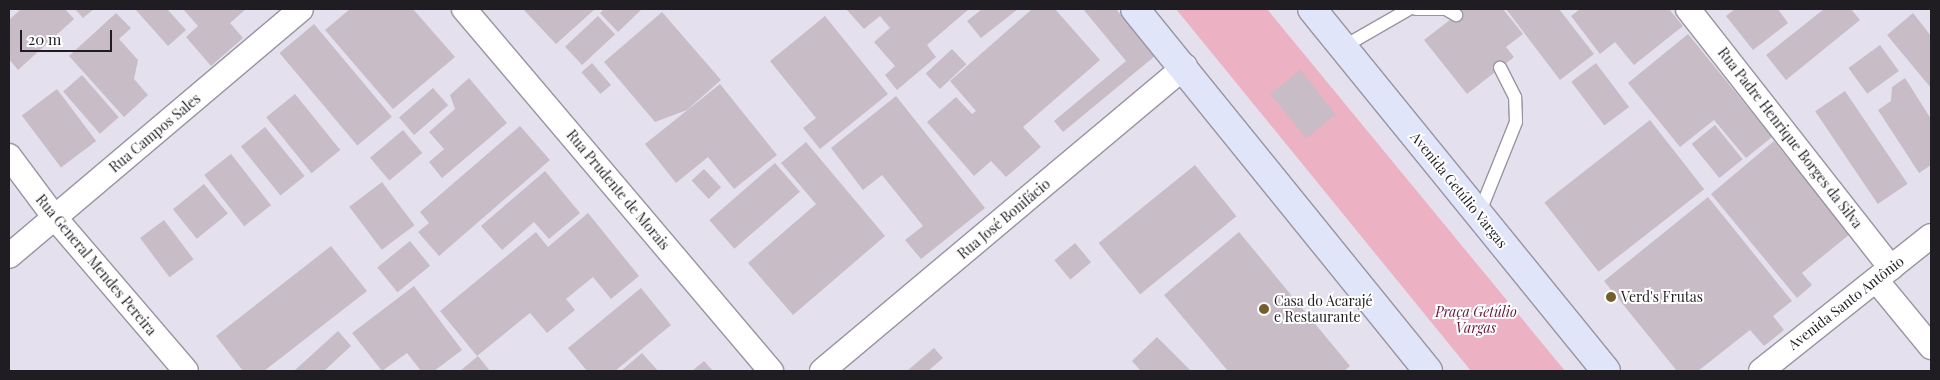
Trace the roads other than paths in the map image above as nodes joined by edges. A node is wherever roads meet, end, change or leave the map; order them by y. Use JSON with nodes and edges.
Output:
{"nodes":[{"id":1,"x":301,"y":9,"type":"edge"},
{"id":2,"x":464,"y":9,"type":"edge"},
{"id":3,"x":1135,"y":9,"type":"edge"},
{"id":4,"x":1312,"y":9,"type":"edge"},
{"id":5,"x":1409,"y":9,"type":"edge"},
{"id":6,"x":1416,"y":9,"type":"edge"},
{"id":7,"x":1688,"y":9,"type":"edge"},
{"id":8,"x":1456,"y":15,"type":"dead end"},
{"id":9,"x":1343,"y":47,"type":"junction"},
{"id":10,"x":1185,"y":66,"type":"junction"},
{"id":11,"x":1500,"y":68,"type":"dead end"},
{"id":12,"x":9,"y":156,"type":"edge"},
{"id":13,"x":1479,"y":214,"type":"junction"},
{"id":14,"x":55,"y":218,"type":"junction"},
{"id":15,"x":1931,"y":236,"type":"edge"},
{"id":16,"x":9,"y":256,"type":"edge"},
{"id":17,"x":1884,"y":274,"type":"junction"},
{"id":18,"x":1931,"y":347,"type":"edge"},
{"id":19,"x":186,"y":371,"type":"edge"},
{"id":20,"x":771,"y":371,"type":"edge"},
{"id":21,"x":822,"y":371,"type":"edge"},
{"id":22,"x":1428,"y":371,"type":"edge"},
{"id":23,"x":1606,"y":371,"type":"edge"},
{"id":24,"x":1761,"y":371,"type":"edge"}],
"edges":[{"from":1,"to":14,"type":"street","name":"Rua Campos Sales"},
{"from":2,"to":20,"type":"street","name":"Rua Prudente de Morais"},
{"from":3,"to":10,"type":"main road"},
{"from":4,"to":9,"type":"main road","name":"Avenida Getúlio Vargas"},
{"from":5,"to":9,"type":"lane"},
{"from":6,"to":8,"type":"lane"},
{"from":7,"to":17,"type":"street","name":"Rua Padre Henrique Borges da Silva"},
{"from":9,"to":13,"type":"main road","name":"Avenida Getúlio Vargas"},
{"from":10,"to":21,"type":"street","name":"Rua José Bonifácio"},
{"from":10,"to":22,"type":"main road"},
{"from":11,"to":13,"type":"lane"},
{"from":12,"to":14,"type":"street","name":"Rua General Mendes Pereira"},
{"from":13,"to":23,"type":"main road","name":"Avenida Getúlio Vargas"},
{"from":14,"to":16,"type":"street","name":"Rua Campos Sales"},
{"from":14,"to":19,"type":"street","name":"Rua General Mendes Pereira"},
{"from":15,"to":17,"type":"street","name":"Avenida Santo Antônio"},
{"from":17,"to":18,"type":"street","name":"Rua Padre Henrique Borges da Silva"},
{"from":17,"to":24,"type":"street","name":"Avenida Santo Antônio"}]}
